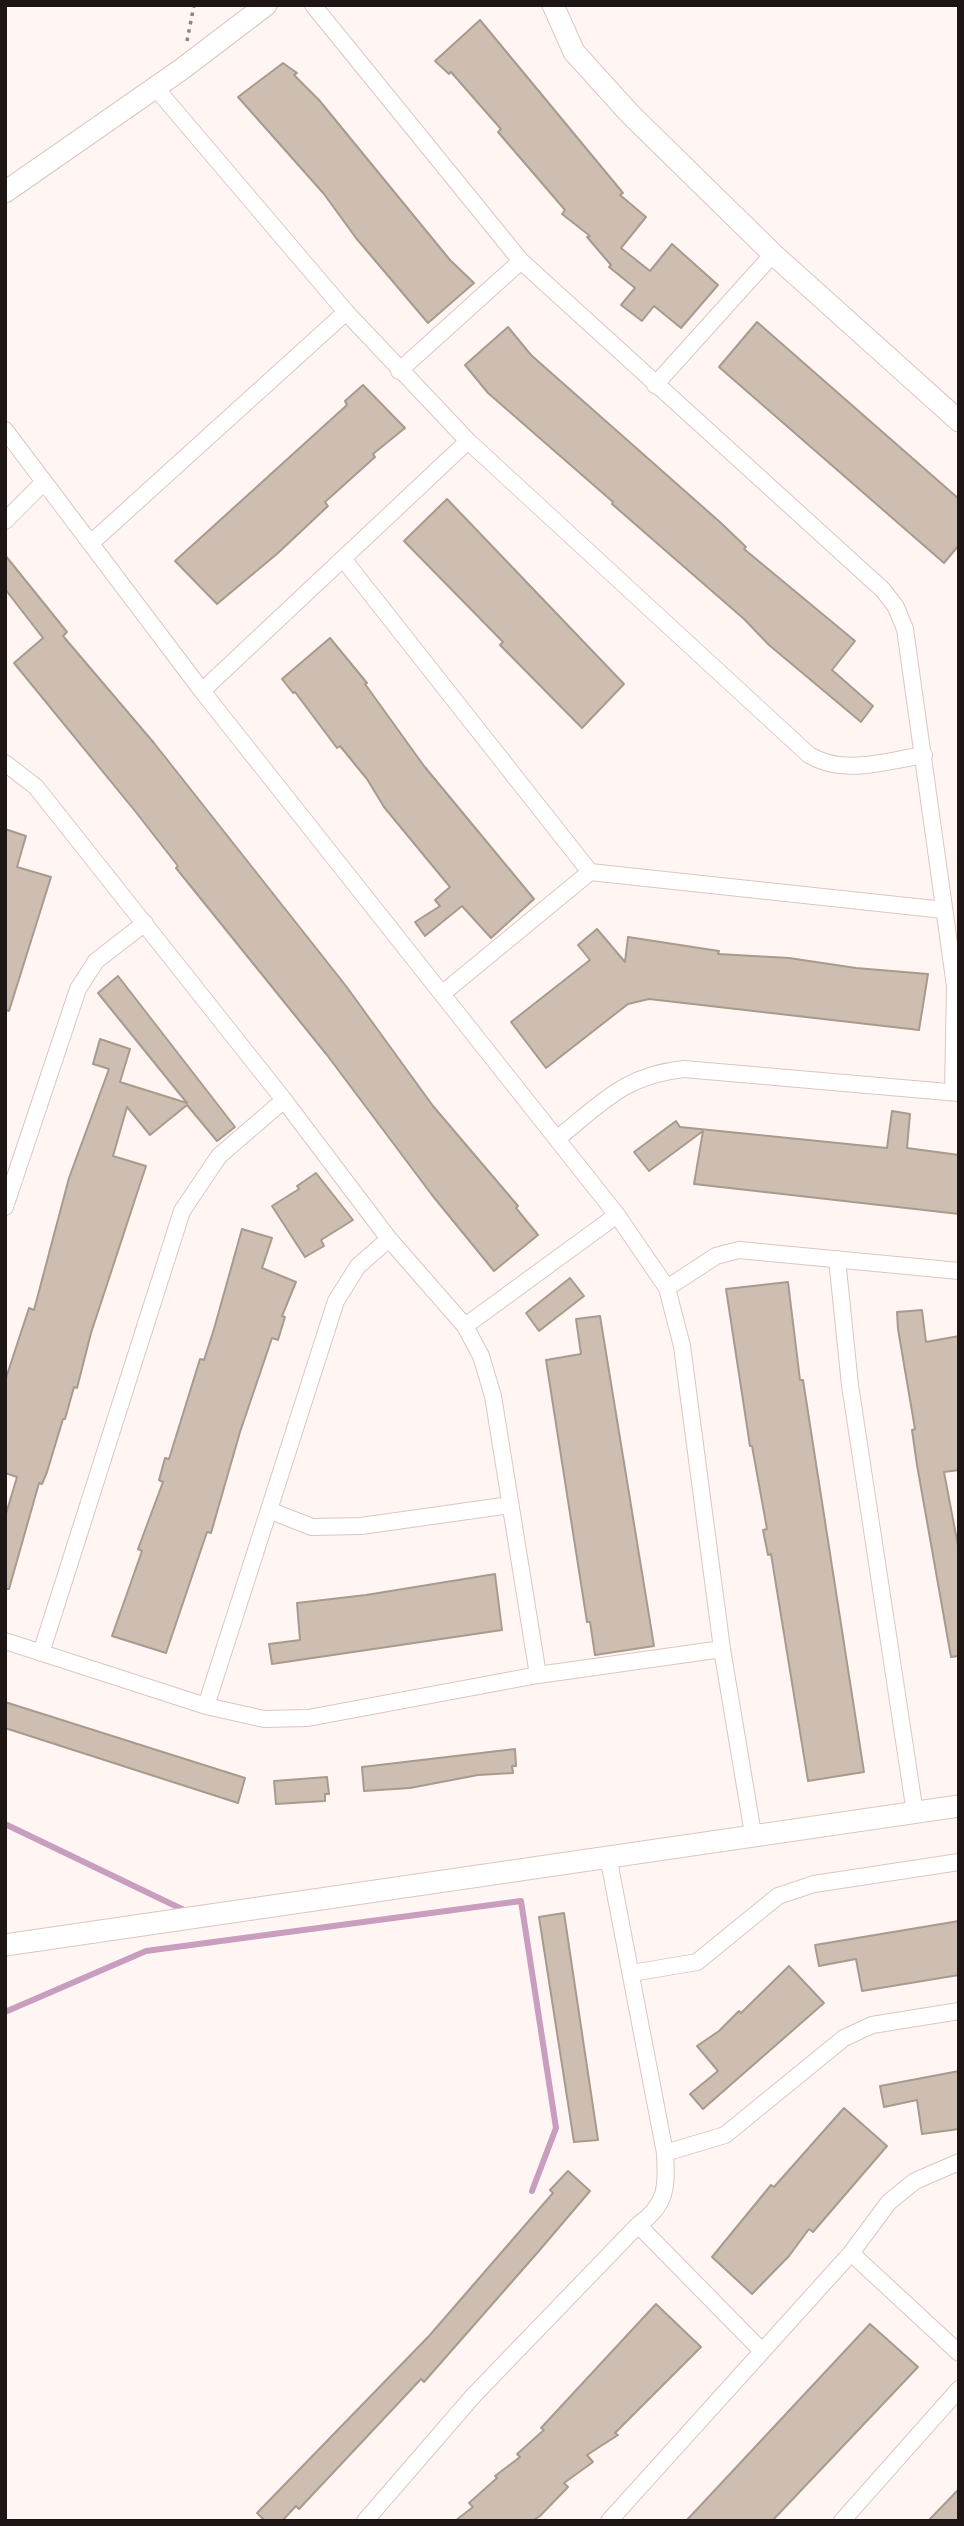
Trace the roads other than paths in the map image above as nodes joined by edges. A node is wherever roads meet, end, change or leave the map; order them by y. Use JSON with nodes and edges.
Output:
{"nodes":[{"id":1,"x":266,"y":5,"type":"edge"},
{"id":2,"x":313,"y":5,"type":"edge"},
{"id":3,"x":553,"y":5,"type":"edge"},
{"id":4,"x":154,"y":86,"type":"junction"},
{"id":5,"x":5,"y":192,"type":"edge"},
{"id":6,"x":773,"y":254,"type":"junction"},
{"id":7,"x":521,"y":261,"type":"junction"},
{"id":8,"x":346,"y":312,"type":"junction"},
{"id":9,"x":399,"y":371,"type":"junction"},
{"id":10,"x":655,"y":385,"type":"junction"},
{"id":11,"x":959,"y":421,"type":"edge"},
{"id":12,"x":5,"y":430,"type":"edge"},
{"id":13,"x":468,"y":441,"type":"junction"},
{"id":14,"x":43,"y":484,"type":"junction"},
{"id":15,"x":5,"y":521,"type":"edge"},
{"id":16,"x":91,"y":543,"type":"junction"},
{"id":17,"x":344,"y":560,"type":"junction"},
{"id":18,"x":202,"y":691,"type":"junction"},
{"id":19,"x":924,"y":755,"type":"junction"},
{"id":20,"x":5,"y":763,"type":"edge"},
{"id":21,"x":590,"y":872,"type":"junction"},
{"id":22,"x":944,"y":910,"type":"junction"},
{"id":23,"x":145,"y":923,"type":"junction"},
{"id":24,"x":443,"y":993,"type":"junction"},
{"id":25,"x":956,"y":1093,"type":"edge"},
{"id":26,"x":284,"y":1101,"type":"junction"},
{"id":27,"x":558,"y":1138,"type":"junction"},
{"id":28,"x":5,"y":1207,"type":"edge"},
{"id":29,"x":617,"y":1215,"type":"junction"},
{"id":30,"x":389,"y":1239,"type":"junction"},
{"id":31,"x":837,"y":1259,"type":"junction"},
{"id":32,"x":959,"y":1271,"type":"edge"},
{"id":33,"x":667,"y":1288,"type":"junction"},
{"id":34,"x":465,"y":1326,"type":"junction"},
{"id":35,"x":510,"y":1505,"type":"junction"},
{"id":36,"x":271,"y":1511,"type":"junction"},
{"id":37,"x":5,"y":1641,"type":"edge"},
{"id":38,"x":722,"y":1649,"type":"junction"},
{"id":39,"x":41,"y":1653,"type":"junction"},
{"id":40,"x":538,"y":1675,"type":"junction"},
{"id":41,"x":206,"y":1706,"type":"junction"},
{"id":42,"x":959,"y":1806,"type":"edge"},
{"id":43,"x":915,"y":1813,"type":"junction"},
{"id":44,"x":753,"y":1834,"type":"junction"},
{"id":45,"x":608,"y":1856,"type":"junction"},
{"id":46,"x":959,"y":1862,"type":"edge"},
{"id":47,"x":6,"y":1943,"type":"edge"},
{"id":48,"x":632,"y":1973,"type":"junction"},
{"id":49,"x":959,"y":2011,"type":"edge"},
{"id":50,"x":665,"y":2153,"type":"junction"},
{"id":51,"x":959,"y":2162,"type":"edge"},
{"id":52,"x":638,"y":2225,"type":"junction"},
{"id":53,"x":851,"y":2253,"type":"junction"},
{"id":54,"x":761,"y":2350,"type":"junction"},
{"id":55,"x":959,"y":2353,"type":"edge"},
{"id":56,"x":959,"y":2389,"type":"edge"},
{"id":57,"x":365,"y":2521,"type":"edge"},
{"id":58,"x":609,"y":2521,"type":"edge"},
{"id":59,"x":842,"y":2521,"type":"edge"}],
"edges":[{"from":1,"to":4,"type":"street"},
{"from":2,"to":7,"type":"street"},
{"from":3,"to":6,"type":"street"},
{"from":4,"to":5,"type":"street"},
{"from":4,"to":8,"type":"street"},
{"from":6,"to":10,"type":"street"},
{"from":6,"to":11,"type":"street"},
{"from":7,"to":9,"type":"street"},
{"from":7,"to":10,"type":"street"},
{"from":8,"to":9,"type":"street"},
{"from":8,"to":16,"type":"street"},
{"from":9,"to":13,"type":"street"},
{"from":10,"to":19,"type":"street"},
{"from":12,"to":14,"type":"street"},
{"from":13,"to":17,"type":"street"},
{"from":13,"to":19,"type":"street"},
{"from":14,"to":15,"type":"street"},
{"from":14,"to":16,"type":"street"},
{"from":16,"to":18,"type":"street"},
{"from":17,"to":18,"type":"street"},
{"from":17,"to":21,"type":"street"},
{"from":18,"to":24,"type":"street"},
{"from":19,"to":22,"type":"street"},
{"from":20,"to":23,"type":"street"},
{"from":21,"to":22,"type":"street"},
{"from":21,"to":24,"type":"street"},
{"from":22,"to":25,"type":"street"},
{"from":23,"to":26,"type":"street"},
{"from":23,"to":28,"type":"street"},
{"from":24,"to":27,"type":"street"},
{"from":25,"to":27,"type":"street"},
{"from":26,"to":30,"type":"street"},
{"from":26,"to":39,"type":"street"},
{"from":27,"to":29,"type":"street"},
{"from":29,"to":33,"type":"street"},
{"from":29,"to":34,"type":"street"},
{"from":30,"to":34,"type":"street"},
{"from":30,"to":36,"type":"street"},
{"from":31,"to":32,"type":"street"},
{"from":31,"to":33,"type":"street"},
{"from":31,"to":43,"type":"street"},
{"from":33,"to":38,"type":"street"},
{"from":34,"to":35,"type":"street"},
{"from":35,"to":36,"type":"street"},
{"from":35,"to":40,"type":"street"},
{"from":36,"to":41,"type":"street"},
{"from":37,"to":39,"type":"street"},
{"from":38,"to":40,"type":"street"},
{"from":38,"to":44,"type":"street"},
{"from":39,"to":41,"type":"street"},
{"from":40,"to":41,"type":"street"},
{"from":42,"to":43,"type":"street"},
{"from":43,"to":44,"type":"street"},
{"from":44,"to":45,"type":"street"},
{"from":45,"to":47,"type":"street"},
{"from":45,"to":48,"type":"street"},
{"from":46,"to":48,"type":"street"},
{"from":48,"to":50,"type":"street"},
{"from":49,"to":50,"type":"street"},
{"from":50,"to":52,"type":"street"},
{"from":51,"to":53,"type":"street"},
{"from":52,"to":54,"type":"street"},
{"from":52,"to":57,"type":"street"},
{"from":53,"to":54,"type":"street"},
{"from":53,"to":55,"type":"street"},
{"from":54,"to":58,"type":"street"},
{"from":56,"to":59,"type":"street"}]}
